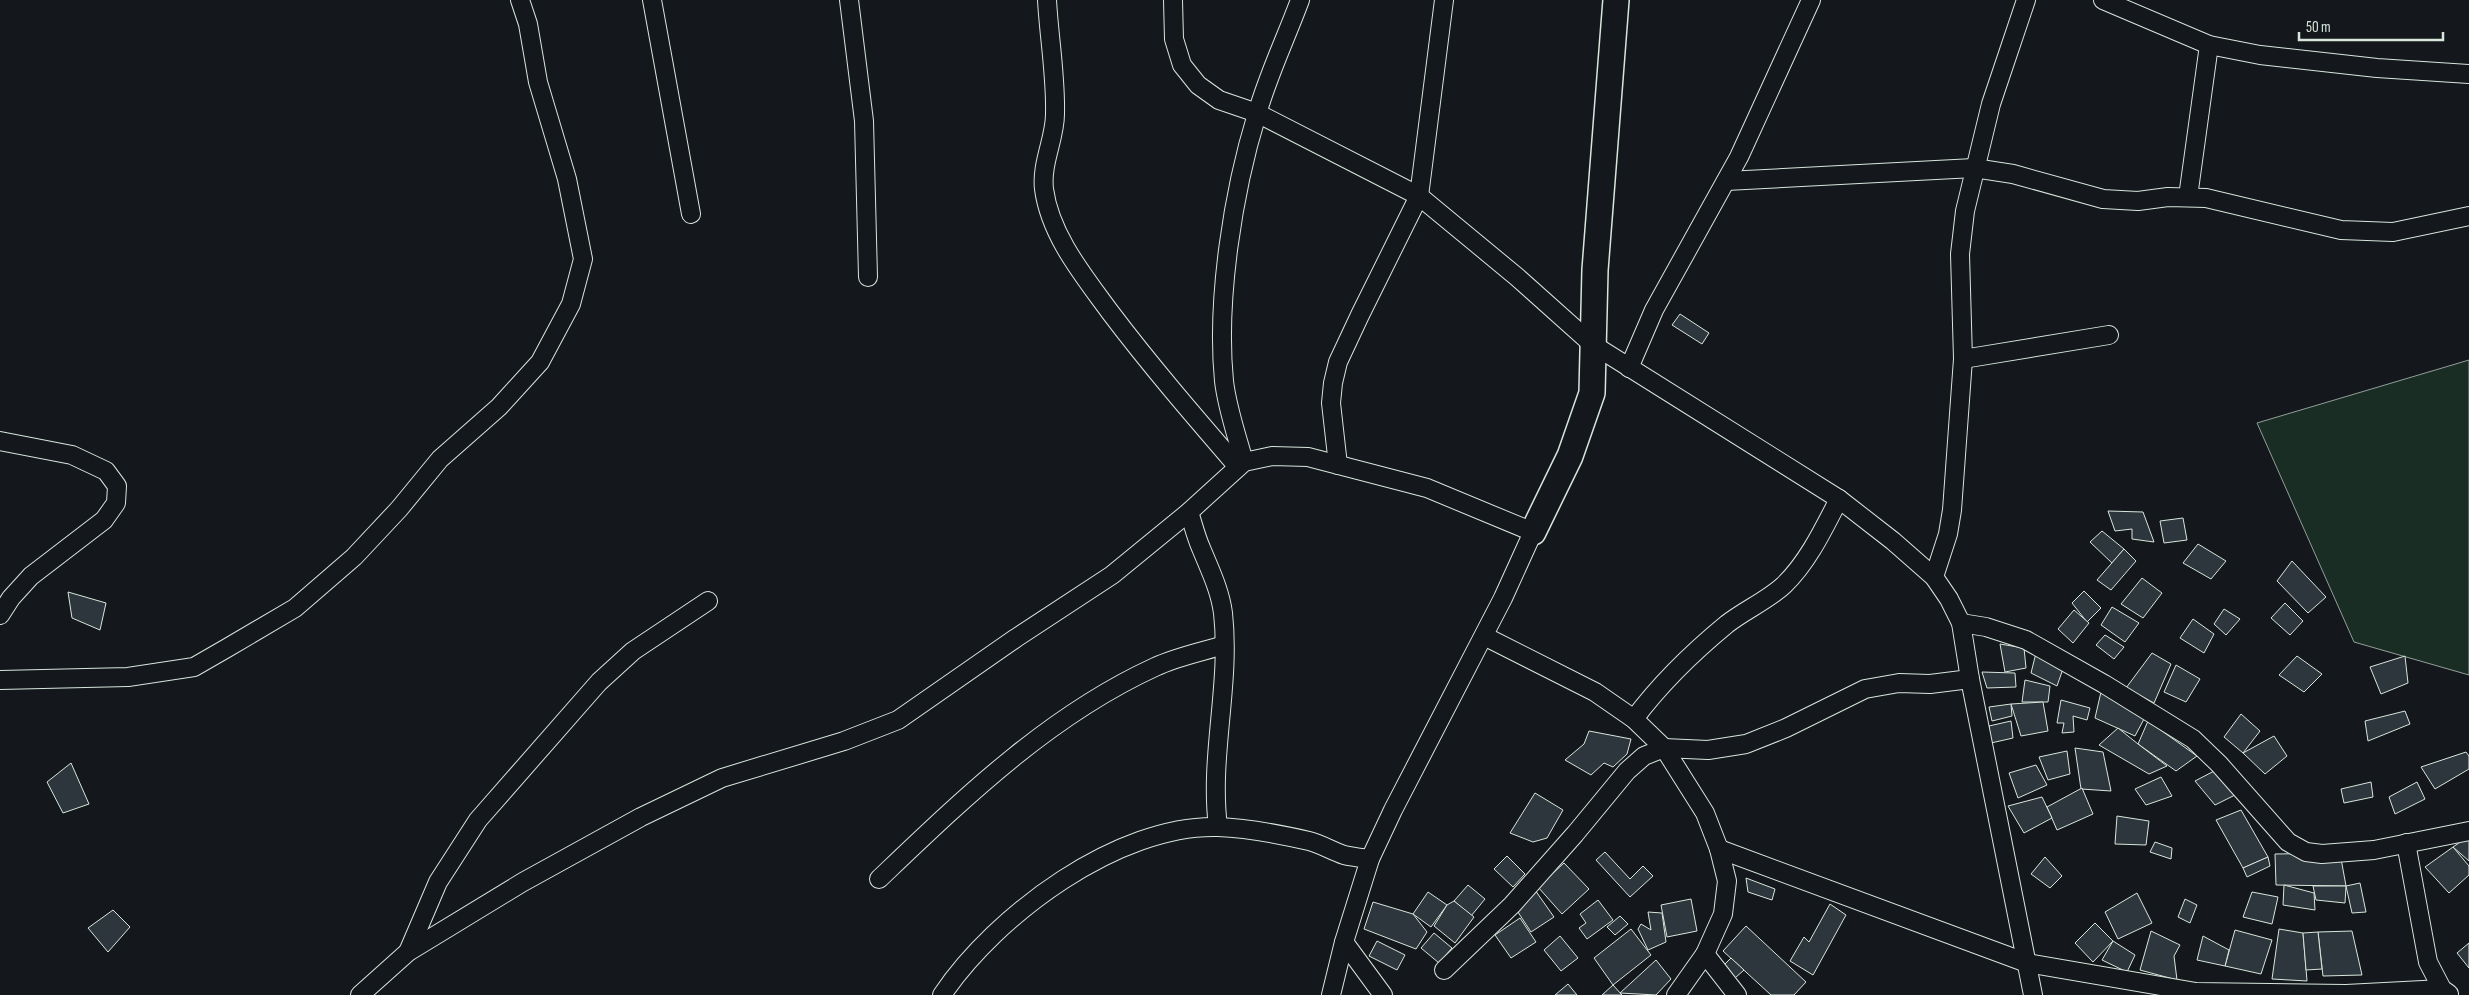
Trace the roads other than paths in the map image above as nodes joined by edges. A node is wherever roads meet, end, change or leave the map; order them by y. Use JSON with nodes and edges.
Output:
{"nodes":[{"id":1,"x":520,"y":0,"type":"edge"},
{"id":2,"x":652,"y":0,"type":"edge"},
{"id":3,"x":849,"y":0,"type":"edge"},
{"id":4,"x":1047,"y":0,"type":"edge"},
{"id":5,"x":1173,"y":0,"type":"edge"},
{"id":6,"x":1300,"y":0,"type":"edge"},
{"id":7,"x":1444,"y":0,"type":"edge"},
{"id":8,"x":1616,"y":0,"type":"edge"},
{"id":9,"x":1811,"y":0,"type":"edge"},
{"id":10,"x":2026,"y":0,"type":"edge"},
{"id":11,"x":2103,"y":0,"type":"edge"},
{"id":12,"x":2209,"y":45,"type":"junction"},
{"id":13,"x":2469,"y":74,"type":"edge"},
{"id":14,"x":1257,"y":113,"type":"junction"},
{"id":15,"x":1974,"y":168,"type":"junction"},
{"id":16,"x":1726,"y":181,"type":"junction"},
{"id":17,"x":1419,"y":196,"type":"junction"},
{"id":18,"x":2188,"y":197,"type":"junction"},
{"id":19,"x":691,"y":214,"type":"dead end"},
{"id":20,"x":2469,"y":216,"type":"edge"},
{"id":21,"x":868,"y":277,"type":"dead end"},
{"id":22,"x":2109,"y":335,"type":"dead end"},
{"id":23,"x":1592,"y":344,"type":"junction"},
{"id":24,"x":1963,"y":359,"type":"junction"},
{"id":25,"x":1629,"y":368,"type":"junction"},
{"id":26,"x":0,"y":441,"type":"edge"},
{"id":27,"x":1241,"y":464,"type":"junction"},
{"id":28,"x":1338,"y":464,"type":"junction"},
{"id":29,"x":1840,"y":499,"type":"junction"},
{"id":30,"x":1189,"y":512,"type":"junction"},
{"id":31,"x":1533,"y":532,"type":"junction"},
{"id":32,"x":1934,"y":577,"type":"junction"},
{"id":33,"x":708,"y":601,"type":"dead end"},
{"id":34,"x":0,"y":615,"type":"edge"},
{"id":35,"x":1962,"y":623,"type":"junction"},
{"id":36,"x":1484,"y":636,"type":"junction"},
{"id":37,"x":1224,"y":645,"type":"junction"},
{"id":38,"x":1970,"y":679,"type":"junction"},
{"id":39,"x":0,"y":680,"type":"edge"},
{"id":40,"x":1634,"y":720,"type":"junction"},
{"id":41,"x":1664,"y":748,"type":"junction"},
{"id":42,"x":1218,"y":827,"type":"junction"},
{"id":43,"x":2469,"y":830,"type":"edge"},
{"id":44,"x":2406,"y":843,"type":"junction"},
{"id":45,"x":1720,"y":849,"type":"junction"},
{"id":46,"x":1370,"y":859,"type":"junction"},
{"id":47,"x":878,"y":879,"type":"dead end"},
{"id":48,"x":1344,"y":942,"type":"junction"},
{"id":49,"x":408,"y":952,"type":"junction"},
{"id":50,"x":1705,"y":954,"type":"junction"},
{"id":51,"x":2027,"y":963,"type":"junction"},
{"id":52,"x":1444,"y":970,"type":"dead end"},
{"id":53,"x":2446,"y":992,"type":"edge"},
{"id":54,"x":360,"y":995,"type":"edge"},
{"id":55,"x":942,"y":995,"type":"edge"},
{"id":56,"x":1331,"y":995,"type":"edge"},
{"id":57,"x":1382,"y":995,"type":"edge"},
{"id":58,"x":1676,"y":995,"type":"edge"},
{"id":59,"x":1737,"y":995,"type":"edge"},
{"id":60,"x":2034,"y":995,"type":"edge"}],
"edges":[{"from":1,"to":39,"type":"street"},
{"from":2,"to":19,"type":"street"},
{"from":3,"to":21,"type":"street"},
{"from":4,"to":27,"type":"street"},
{"from":5,"to":14,"type":"street"},
{"from":6,"to":14,"type":"street"},
{"from":7,"to":17,"type":"street"},
{"from":8,"to":23,"type":"street"},
{"from":9,"to":16,"type":"street"},
{"from":10,"to":15,"type":"street"},
{"from":11,"to":12,"type":"street"},
{"from":12,"to":13,"type":"street"},
{"from":12,"to":18,"type":"street"},
{"from":14,"to":17,"type":"street"},
{"from":14,"to":27,"type":"street"},
{"from":15,"to":16,"type":"street"},
{"from":15,"to":18,"type":"street"},
{"from":15,"to":24,"type":"street"},
{"from":16,"to":25,"type":"street"},
{"from":17,"to":23,"type":"street"},
{"from":17,"to":28,"type":"street"},
{"from":18,"to":20,"type":"street"},
{"from":22,"to":24,"type":"street"},
{"from":23,"to":25,"type":"street"},
{"from":23,"to":31,"type":"street"},
{"from":24,"to":32,"type":"street"},
{"from":25,"to":29,"type":"street"},
{"from":26,"to":34,"type":"street"},
{"from":27,"to":28,"type":"street"},
{"from":27,"to":30,"type":"street"},
{"from":28,"to":31,"type":"street"},
{"from":29,"to":32,"type":"street"},
{"from":29,"to":40,"type":"street"},
{"from":30,"to":37,"type":"street"},
{"from":30,"to":49,"type":"street"},
{"from":31,"to":36,"type":"street"},
{"from":32,"to":35,"type":"street"},
{"from":33,"to":49,"type":"street"},
{"from":35,"to":38,"type":"street"},
{"from":35,"to":44,"type":"street"},
{"from":36,"to":40,"type":"street"},
{"from":36,"to":46,"type":"street"},
{"from":37,"to":42,"type":"street"},
{"from":37,"to":47,"type":"street"},
{"from":38,"to":41,"type":"street"},
{"from":38,"to":51,"type":"street"},
{"from":40,"to":41,"type":"street"},
{"from":41,"to":45,"type":"street"},
{"from":41,"to":52,"type":"street"},
{"from":42,"to":46,"type":"street"},
{"from":42,"to":55,"type":"street"},
{"from":43,"to":44,"type":"street"},
{"from":44,"to":53,"type":"street"},
{"from":45,"to":50,"type":"street"},
{"from":45,"to":51,"type":"street"},
{"from":46,"to":48,"type":"street"},
{"from":48,"to":56,"type":"street"},
{"from":48,"to":57,"type":"street"},
{"from":49,"to":54,"type":"street"},
{"from":50,"to":58,"type":"street"},
{"from":50,"to":59,"type":"street"},
{"from":51,"to":53,"type":"street"},
{"from":51,"to":60,"type":"street"}]}
